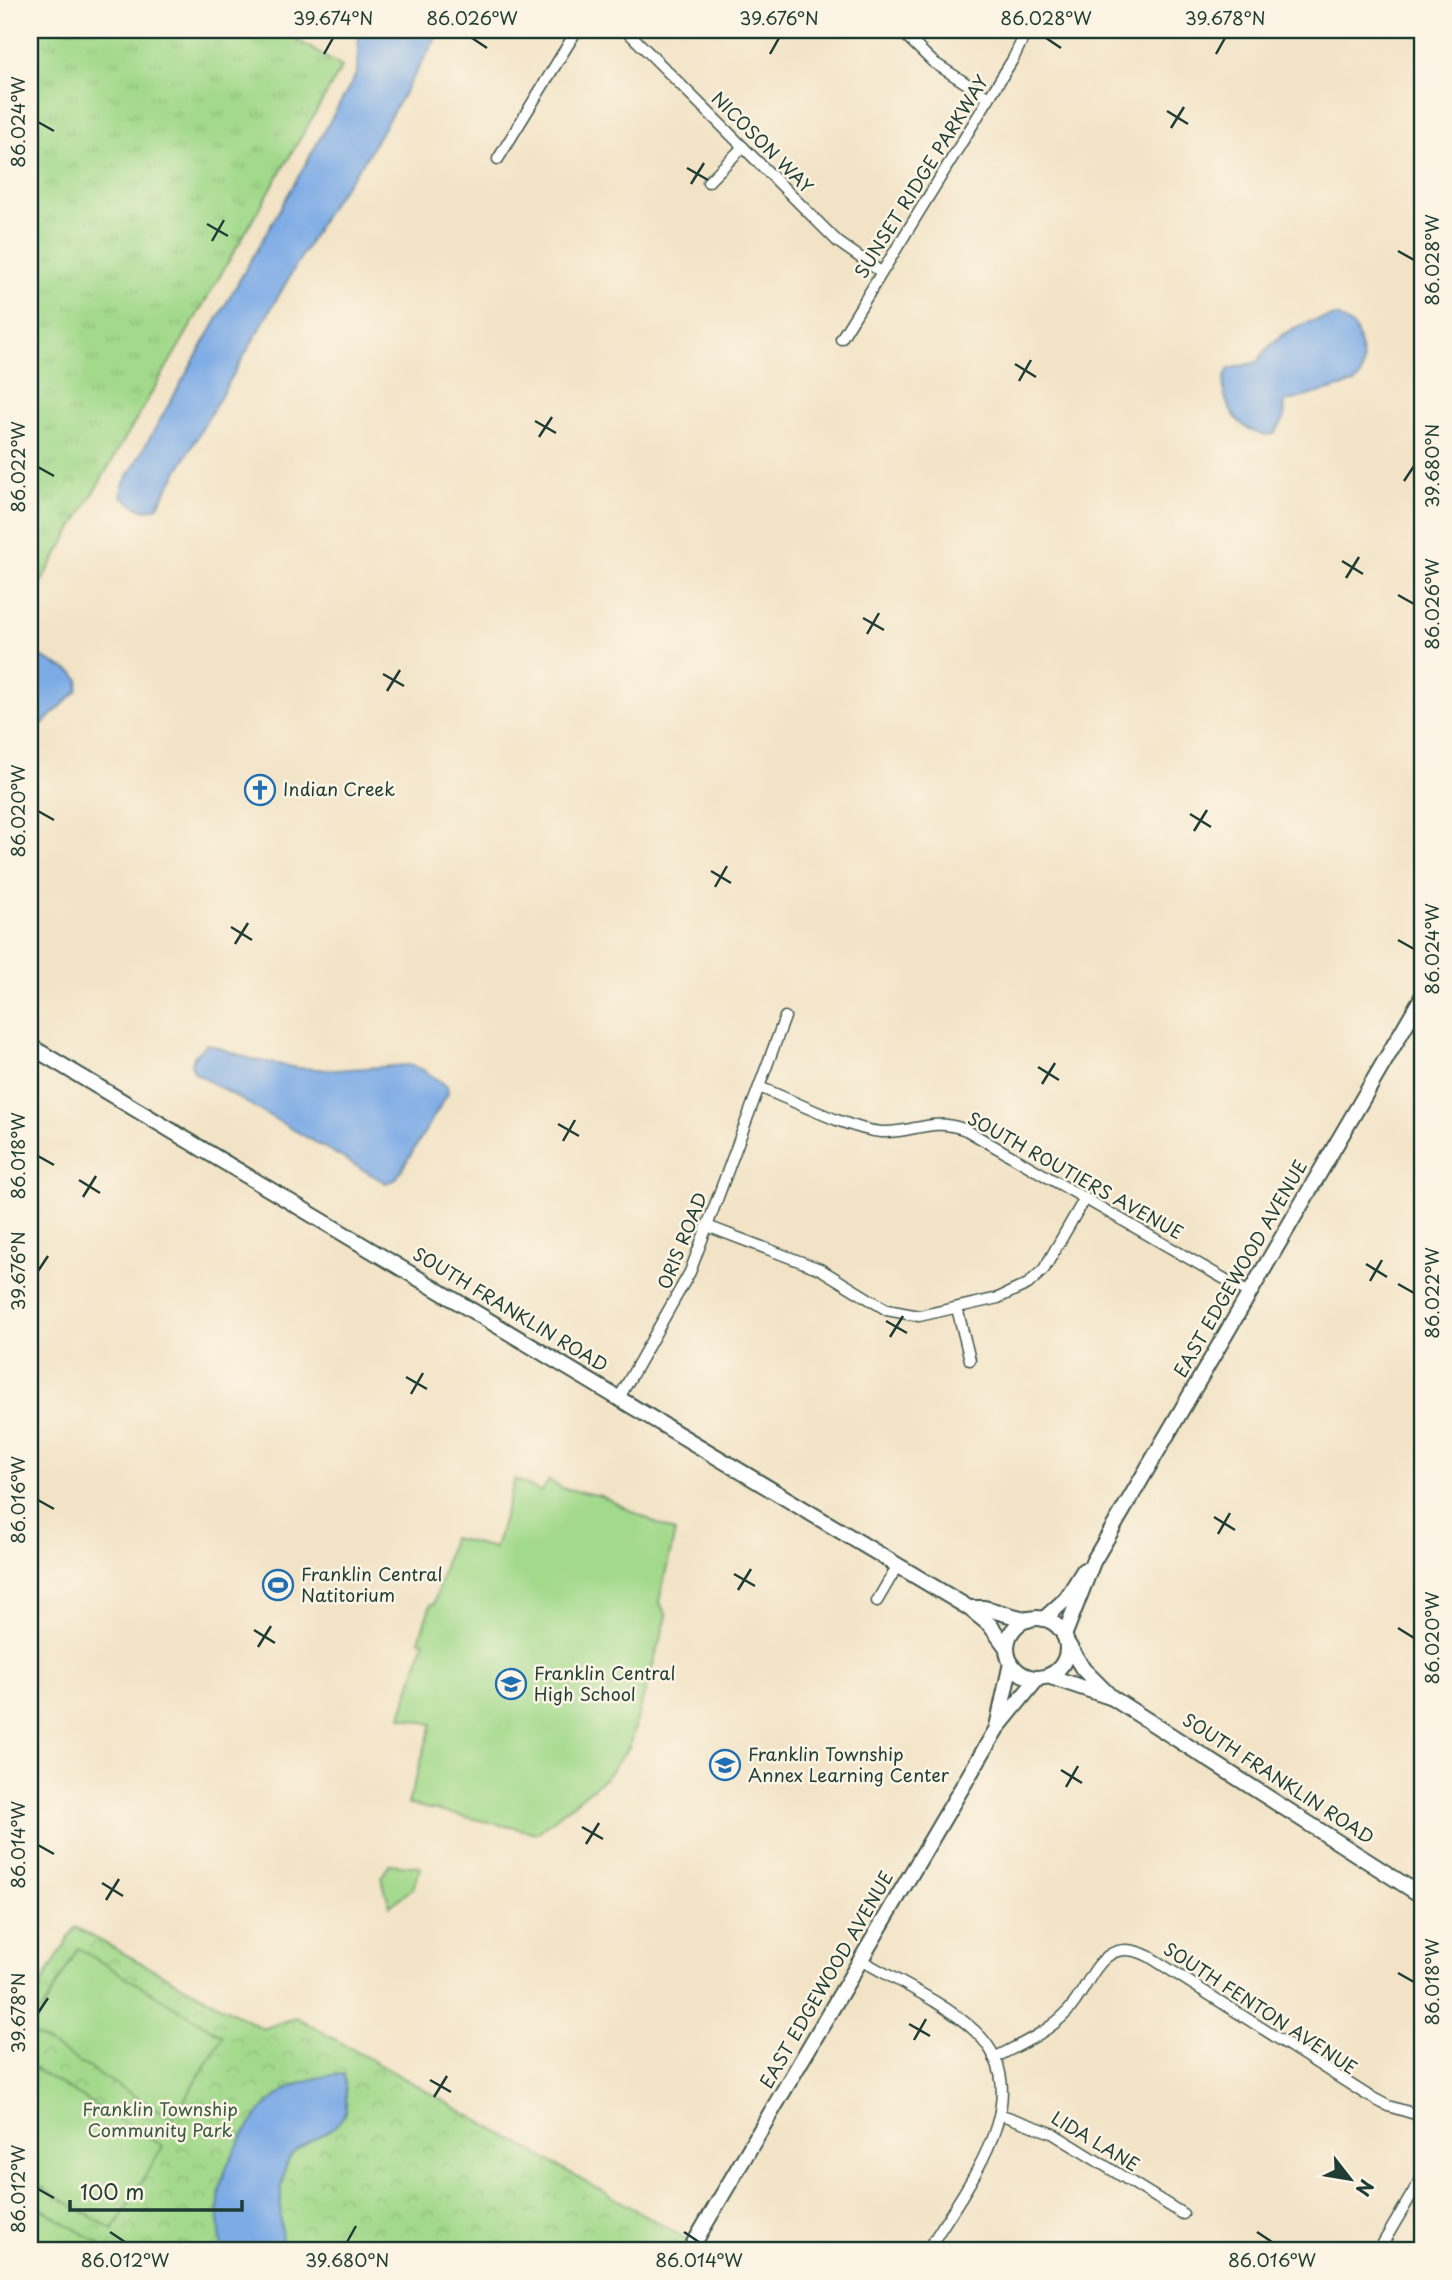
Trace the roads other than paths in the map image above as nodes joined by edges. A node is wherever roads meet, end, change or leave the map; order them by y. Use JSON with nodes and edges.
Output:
{"nodes":[{"id":1,"x":577,"y":30,"type":"edge"},
{"id":2,"x":626,"y":30,"type":"edge"},
{"id":3,"x":900,"y":30,"type":"edge"},
{"id":4,"x":1027,"y":30,"type":"edge"},
{"id":5,"x":989,"y":98,"type":"junction"},
{"id":6,"x":743,"y":147,"type":"junction"},
{"id":7,"x":498,"y":159,"type":"dead end"},
{"id":8,"x":708,"y":182,"type":"dead end"},
{"id":9,"x":881,"y":272,"type":"junction"},
{"id":10,"x":841,"y":339,"type":"dead end"},
{"id":11,"x":1422,"y":997,"type":"edge"},
{"id":12,"x":785,"y":1017,"type":"dead end"},
{"id":13,"x":30,"y":1046,"type":"edge"},
{"id":14,"x":759,"y":1087,"type":"junction"},
{"id":15,"x":1085,"y":1198,"type":"junction"},
{"id":16,"x":707,"y":1226,"type":"junction"},
{"id":17,"x":1249,"y":1293,"type":"junction"},
{"id":18,"x":957,"y":1308,"type":"junction"},
{"id":19,"x":970,"y":1360,"type":"dead end"},
{"id":20,"x":619,"y":1398,"type":"junction"},
{"id":21,"x":1093,"y":1562,"type":"junction"},
{"id":22,"x":898,"y":1565,"type":"junction"},
{"id":23,"x":877,"y":1601,"type":"dead end"},
{"id":24,"x":970,"y":1608,"type":"junction"},
{"id":25,"x":1044,"y":1619,"type":"junction"},
{"id":26,"x":1028,"y":1620,"type":"junction"},
{"id":27,"x":1065,"y":1638,"type":"junction"},
{"id":28,"x":1007,"y":1648,"type":"junction"},
{"id":29,"x":1011,"y":1663,"type":"junction"},
{"id":30,"x":1043,"y":1677,"type":"junction"},
{"id":31,"x":1111,"y":1697,"type":"junction"},
{"id":32,"x":997,"y":1728,"type":"junction"},
{"id":33,"x":1422,"y":1896,"type":"edge"},
{"id":34,"x":861,"y":1960,"type":"junction"},
{"id":35,"x":994,"y":2059,"type":"junction"},
{"id":36,"x":1002,"y":2115,"type":"junction"},
{"id":37,"x":1422,"y":2116,"type":"edge"},
{"id":38,"x":1422,"y":2177,"type":"edge"},
{"id":39,"x":1183,"y":2214,"type":"dead end"},
{"id":40,"x":690,"y":2250,"type":"edge"},
{"id":41,"x":928,"y":2250,"type":"edge"},
{"id":42,"x":1379,"y":2250,"type":"edge"}],
"edges":[{"from":1,"to":7,"type":"street"},
{"from":2,"to":6,"type":"street","name":"NICOSON WAY"},
{"from":3,"to":5,"type":"street"},
{"from":4,"to":5,"type":"street","name":"SUNSET RIDGE PARKWAY"},
{"from":5,"to":9,"type":"street","name":"SUNSET RIDGE PARKWAY"},
{"from":6,"to":8,"type":"street"},
{"from":6,"to":9,"type":"street","name":"NICOSON WAY"},
{"from":9,"to":10,"type":"street","name":"SUNSET RIDGE PARKWAY"},
{"from":11,"to":17,"type":"main road","name":"EAST EDGEWOOD AVENUE"},
{"from":12,"to":14,"type":"street","name":"ORIS ROAD"},
{"from":13,"to":20,"type":"main road","name":"SOUTH FRANKLIN ROAD"},
{"from":14,"to":15,"type":"street","name":"SOUTH ROUTIERS AVENUE"},
{"from":14,"to":16,"type":"street","name":"ORIS ROAD"},
{"from":15,"to":17,"type":"street","name":"SOUTH ROUTIERS AVENUE"},
{"from":15,"to":18,"type":"street"},
{"from":16,"to":18,"type":"street"},
{"from":16,"to":20,"type":"street","name":"ORIS ROAD"},
{"from":17,"to":21,"type":"main road","name":"EAST EDGEWOOD AVENUE"},
{"from":18,"to":19,"type":"street"},
{"from":20,"to":22,"type":"main road","name":"SOUTH FRANKLIN ROAD"},
{"from":21,"to":25,"type":"main road"},
{"from":21,"to":27,"type":"main road"},
{"from":22,"to":23,"type":"street"},
{"from":22,"to":24,"type":"main road","name":"SOUTH FRANKLIN ROAD"},
{"from":24,"to":26,"type":"main road","name":"SOUTH FRANKLIN ROAD"},
{"from":24,"to":28,"type":"main road","name":"SOUTH FRANKLIN ROAD"},
{"from":25,"to":26,"type":"main road"},
{"from":25,"to":27,"type":"main road"},
{"from":26,"to":28,"type":"main road"},
{"from":27,"to":30,"type":"main road"},
{"from":27,"to":31,"type":"main road","name":"SOUTH FRANKLIN ROAD"},
{"from":28,"to":29,"type":"main road"},
{"from":29,"to":30,"type":"main road"},
{"from":29,"to":32,"type":"main road"},
{"from":30,"to":31,"type":"main road","name":"SOUTH FRANKLIN ROAD"},
{"from":30,"to":32,"type":"main road"},
{"from":31,"to":33,"type":"main road","name":"SOUTH FRANKLIN ROAD"},
{"from":32,"to":34,"type":"main road","name":"EAST EDGEWOOD AVENUE"},
{"from":34,"to":35,"type":"street"},
{"from":34,"to":40,"type":"main road","name":"EAST EDGEWOOD AVENUE"},
{"from":35,"to":36,"type":"street"},
{"from":35,"to":37,"type":"street","name":"SOUTH FENTON AVENUE"},
{"from":36,"to":39,"type":"street","name":"LIDA LANE"},
{"from":36,"to":41,"type":"street"},
{"from":38,"to":42,"type":"street"}]}
